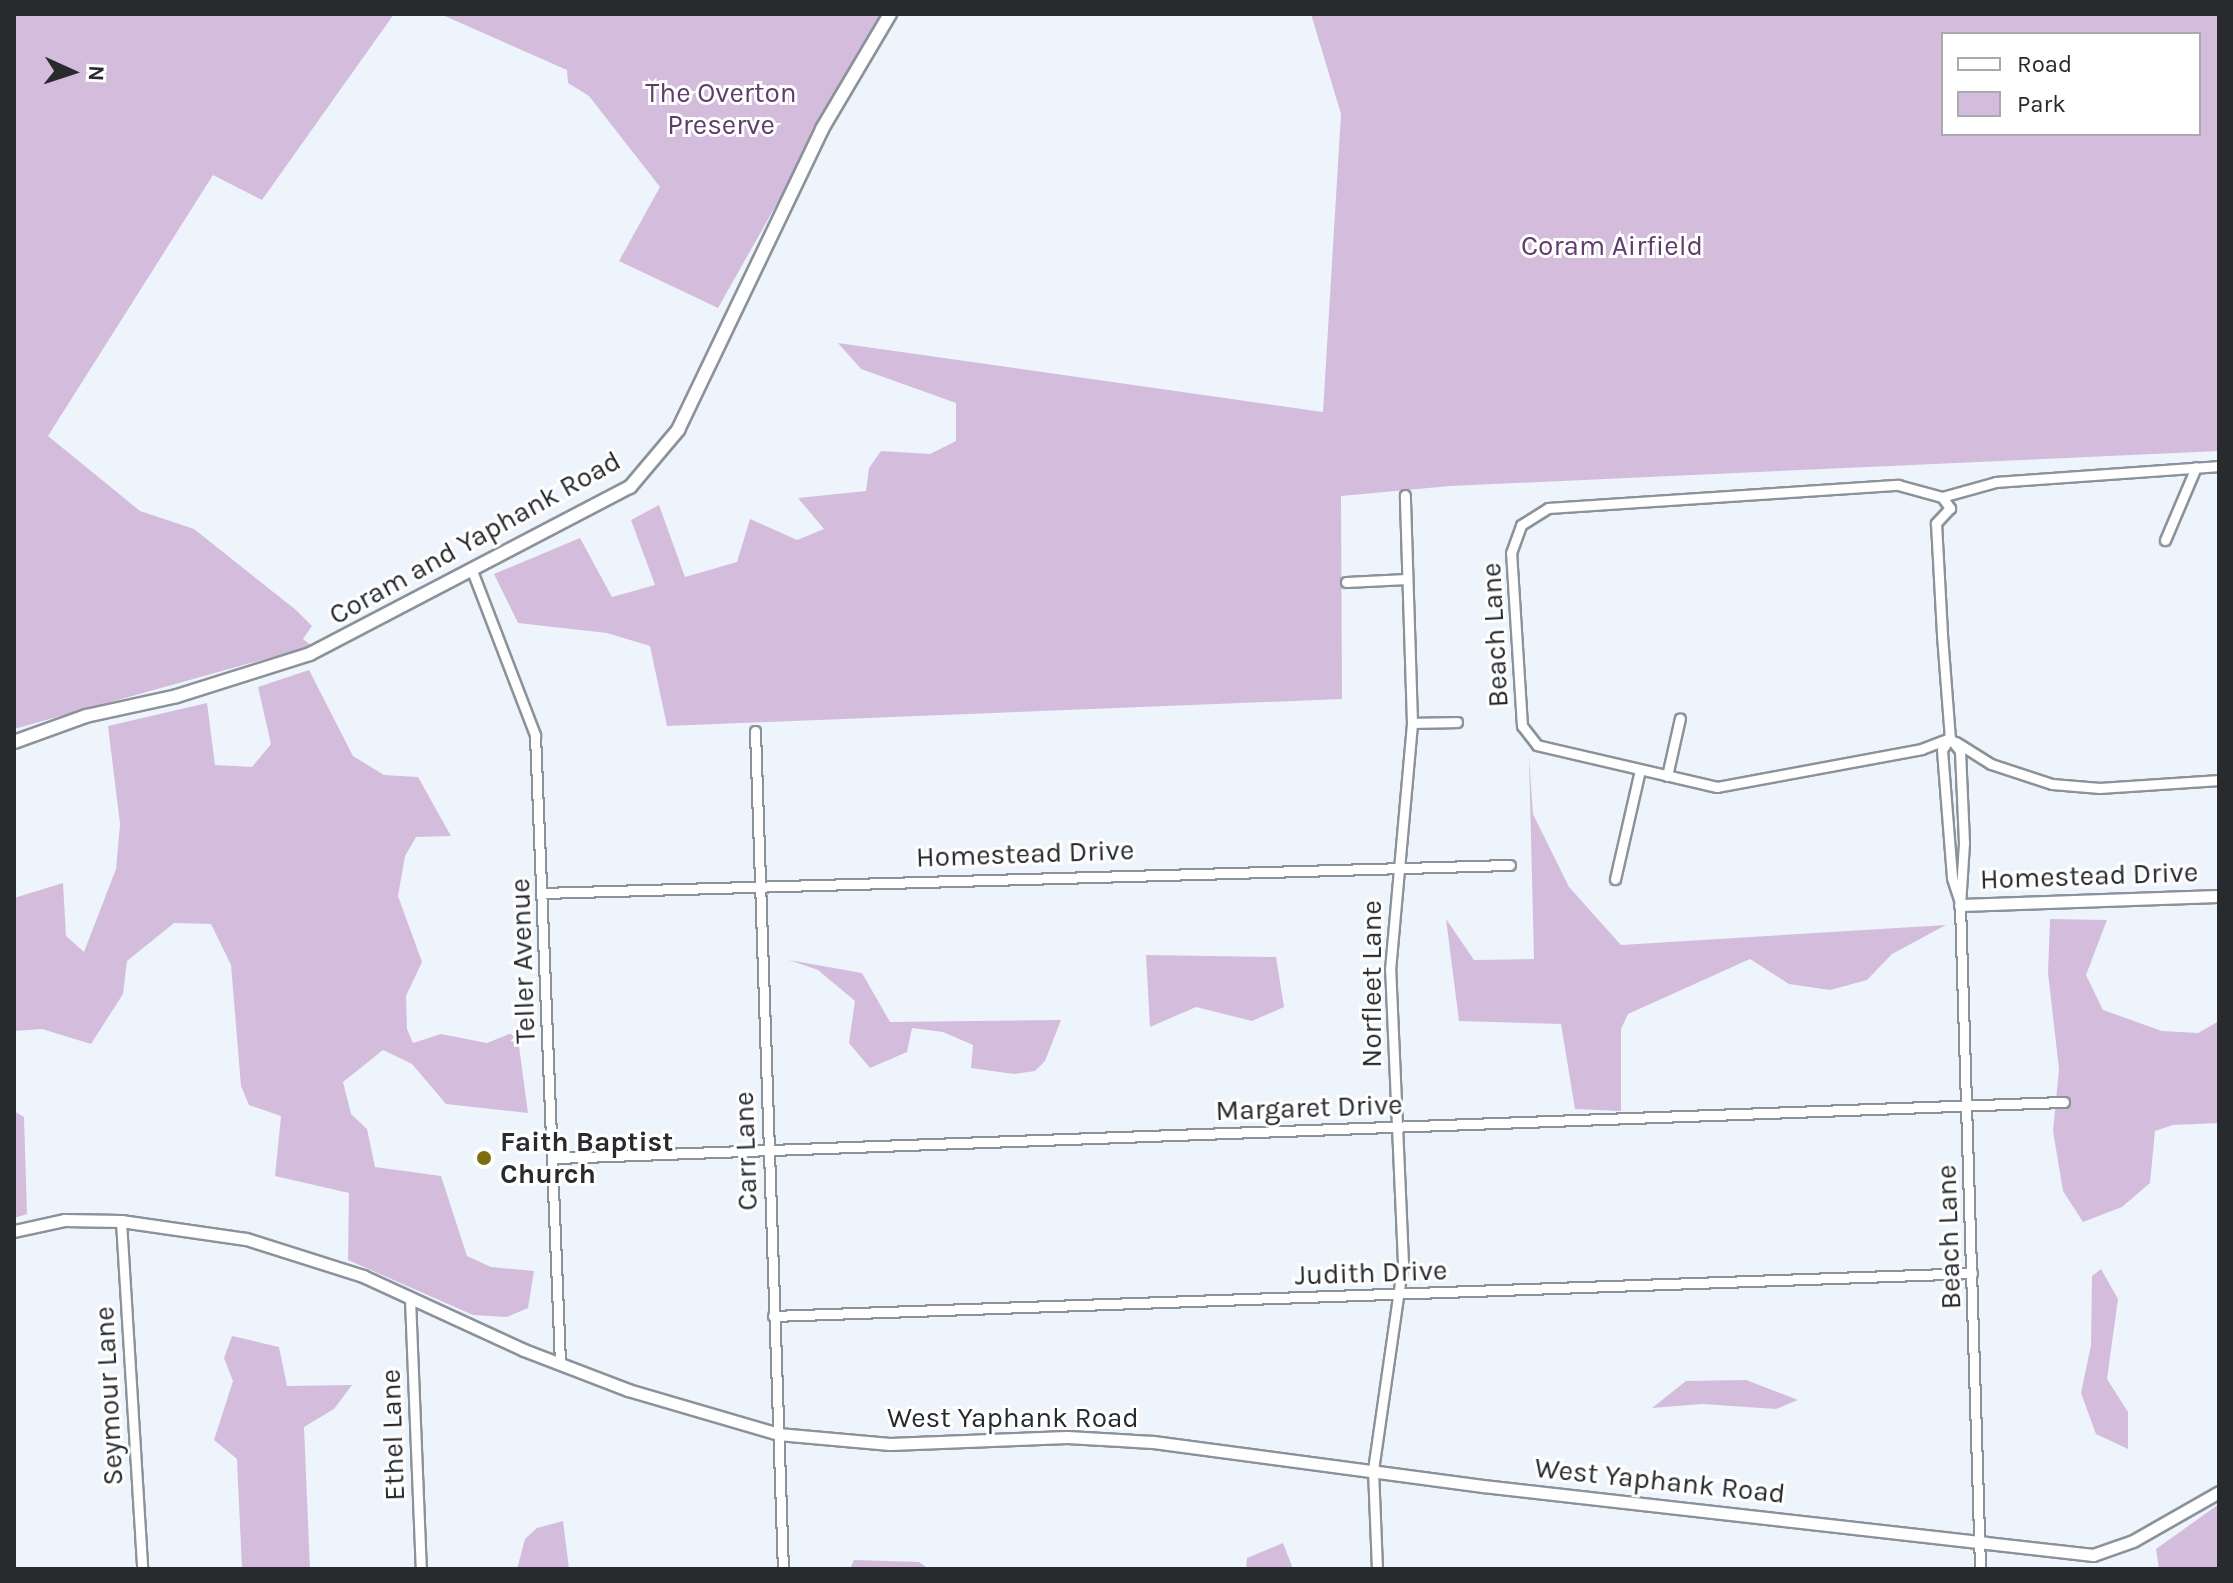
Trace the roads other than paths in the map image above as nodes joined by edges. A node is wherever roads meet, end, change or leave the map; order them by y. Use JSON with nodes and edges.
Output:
{"nodes":[{"id":1,"x":890,"y":14,"type":"edge"},
{"id":2,"x":2219,"y":466,"type":"edge"},
{"id":3,"x":2196,"y":467,"type":"junction"},
{"id":4,"x":1405,"y":495,"type":"dead end"},
{"id":5,"x":1942,"y":497,"type":"junction"},
{"id":6,"x":2165,"y":540,"type":"dead end"},
{"id":7,"x":471,"y":568,"type":"junction"},
{"id":8,"x":1407,"y":579,"type":"junction"},
{"id":9,"x":1346,"y":582,"type":"dead end"},
{"id":10,"x":1680,"y":718,"type":"dead end"},
{"id":11,"x":1457,"y":722,"type":"dead end"},
{"id":12,"x":1412,"y":723,"type":"junction"},
{"id":13,"x":755,"y":731,"type":"dead end"},
{"id":14,"x":1950,"y":738,"type":"junction"},
{"id":15,"x":14,"y":742,"type":"edge"},
{"id":16,"x":1640,"y":770,"type":"junction"},
{"id":17,"x":1667,"y":776,"type":"junction"},
{"id":18,"x":2219,"y":780,"type":"edge"},
{"id":19,"x":1510,"y":865,"type":"dead end"},
{"id":20,"x":1395,"y":866,"type":"junction"},
{"id":21,"x":1615,"y":879,"type":"dead end"},
{"id":22,"x":759,"y":887,"type":"junction"},
{"id":23,"x":542,"y":893,"type":"junction"},
{"id":24,"x":2219,"y":896,"type":"edge"},
{"id":25,"x":1960,"y":905,"type":"junction"},
{"id":26,"x":2064,"y":1102,"type":"dead end"},
{"id":27,"x":1967,"y":1107,"type":"junction"},
{"id":28,"x":1398,"y":1127,"type":"junction"},
{"id":29,"x":769,"y":1148,"type":"junction"},
{"id":30,"x":556,"y":1158,"type":"junction"},
{"id":31,"x":121,"y":1221,"type":"junction"},
{"id":32,"x":14,"y":1231,"type":"edge"},
{"id":33,"x":1972,"y":1273,"type":"junction"},
{"id":34,"x":1398,"y":1294,"type":"junction"},
{"id":35,"x":410,"y":1299,"type":"junction"},
{"id":36,"x":773,"y":1316,"type":"junction"},
{"id":37,"x":560,"y":1363,"type":"junction"},
{"id":38,"x":778,"y":1434,"type":"junction"},
{"id":39,"x":1373,"y":1470,"type":"junction"},
{"id":40,"x":2219,"y":1492,"type":"edge"},
{"id":41,"x":1979,"y":1542,"type":"junction"},
{"id":42,"x":142,"y":1569,"type":"edge"},
{"id":43,"x":421,"y":1569,"type":"edge"},
{"id":44,"x":783,"y":1569,"type":"edge"},
{"id":45,"x":1377,"y":1569,"type":"edge"},
{"id":46,"x":1980,"y":1569,"type":"edge"}],
"edges":[{"from":1,"to":7,"type":"main road","name":"Coram and Yaphank Road"},
{"from":2,"to":3,"type":"street"},
{"from":3,"to":5,"type":"street"},
{"from":3,"to":6,"type":"street"},
{"from":4,"to":8,"type":"street","name":"Norfleet Lane"},
{"from":5,"to":14,"type":"street","name":"Beach Lane"},
{"from":5,"to":16,"type":"street","name":"Beach Lane"},
{"from":7,"to":15,"type":"main road","name":"Coram and Yaphank Road"},
{"from":7,"to":23,"type":"street","name":"Teller Avenue"},
{"from":8,"to":9,"type":"street"},
{"from":8,"to":12,"type":"street","name":"Norfleet Lane"},
{"from":10,"to":17,"type":"street"},
{"from":11,"to":12,"type":"street"},
{"from":12,"to":20,"type":"street","name":"Norfleet Lane"},
{"from":13,"to":22,"type":"street","name":"Carr Lane"},
{"from":14,"to":17,"type":"street","name":"Beach Lane"},
{"from":14,"to":18,"type":"street"},
{"from":14,"to":25,"type":"street","name":"Beach Lane"},
{"from":14,"to":25,"type":"street","name":"Beach Lane"},
{"from":16,"to":17,"type":"street","name":"Beach Lane"},
{"from":16,"to":21,"type":"street"},
{"from":19,"to":20,"type":"street","name":"Homestead Drive"},
{"from":20,"to":22,"type":"street","name":"Homestead Drive"},
{"from":20,"to":28,"type":"street","name":"Norfleet Lane"},
{"from":22,"to":23,"type":"street","name":"Homestead Drive"},
{"from":22,"to":29,"type":"street","name":"Carr Lane"},
{"from":23,"to":30,"type":"street","name":"Teller Avenue"},
{"from":24,"to":25,"type":"street","name":"Homestead Drive"},
{"from":25,"to":27,"type":"street","name":"Beach Lane"},
{"from":26,"to":27,"type":"street","name":"Margaret Drive"},
{"from":27,"to":28,"type":"street","name":"Margaret Drive"},
{"from":27,"to":33,"type":"street","name":"Beach Lane"},
{"from":28,"to":29,"type":"street","name":"Margaret Drive"},
{"from":28,"to":34,"type":"street","name":"Norfleet Lane"},
{"from":29,"to":30,"type":"street","name":"Margaret Drive"},
{"from":29,"to":36,"type":"street","name":"Carr Lane"},
{"from":30,"to":37,"type":"street","name":"Teller Avenue"},
{"from":31,"to":32,"type":"street","name":"West Yaphank Road"},
{"from":31,"to":35,"type":"street","name":"West Yaphank Road"},
{"from":31,"to":42,"type":"street","name":"Seymour Lane"},
{"from":33,"to":34,"type":"street","name":"Judith Drive"},
{"from":33,"to":41,"type":"street","name":"Beach Lane"},
{"from":34,"to":36,"type":"street","name":"Judith Drive"},
{"from":34,"to":39,"type":"street","name":"Norfleet Lane"},
{"from":35,"to":37,"type":"street","name":"West Yaphank Road"},
{"from":35,"to":43,"type":"street","name":"Ethel Lane"},
{"from":36,"to":38,"type":"street","name":"Carr Lane"},
{"from":37,"to":38,"type":"street","name":"West Yaphank Road"},
{"from":38,"to":39,"type":"street","name":"West Yaphank Road"},
{"from":38,"to":44,"type":"street","name":"Carr Lane"},
{"from":39,"to":41,"type":"street","name":"West Yaphank Road"},
{"from":39,"to":45,"type":"street","name":"Norfleet Lane"},
{"from":40,"to":41,"type":"street","name":"West Yaphank Road"},
{"from":41,"to":46,"type":"street","name":"Beach Lane"}]}
